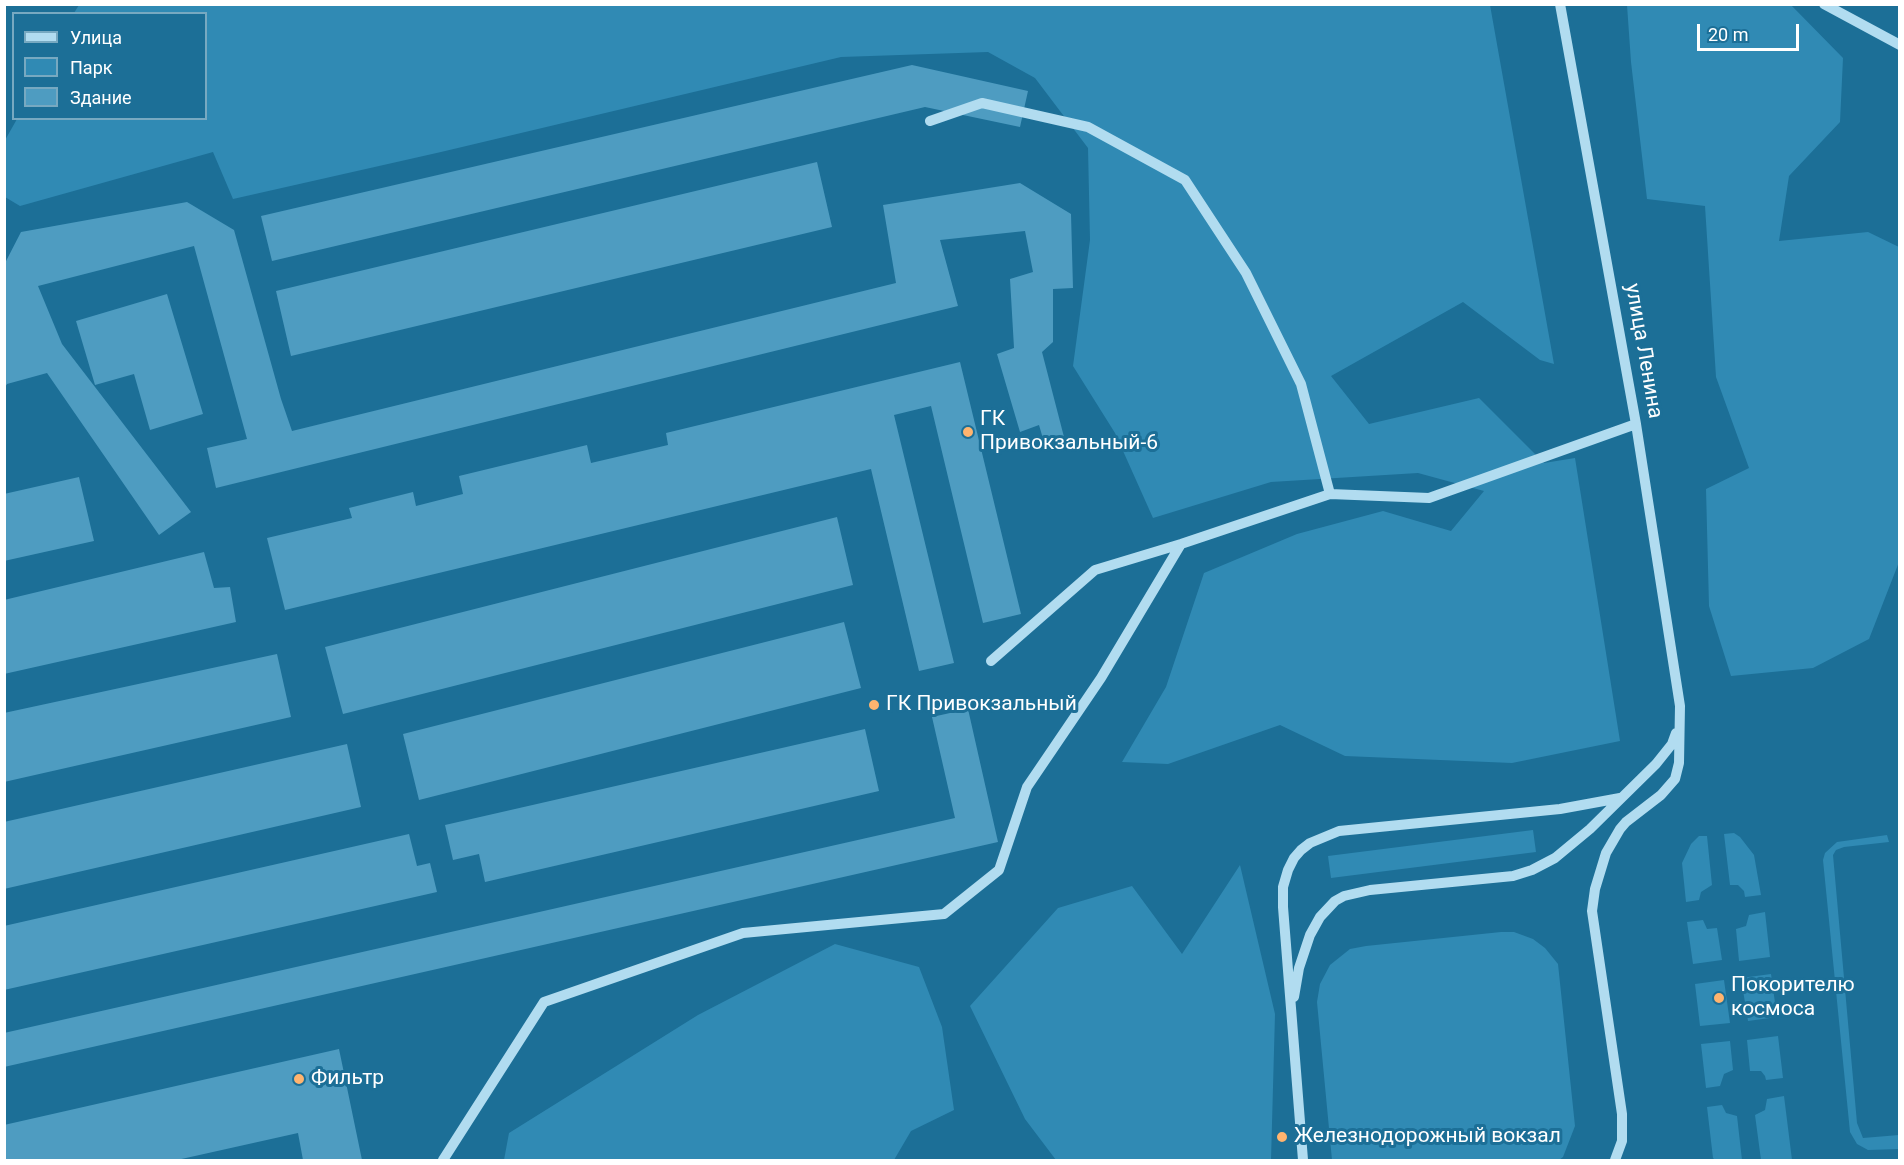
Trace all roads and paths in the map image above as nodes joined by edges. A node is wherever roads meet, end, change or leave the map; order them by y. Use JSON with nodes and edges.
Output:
{"nodes":[{"id":1,"x":1560,"y":4,"type":"edge"},
{"id":2,"x":1824,"y":4,"type":"edge"},
{"id":3,"x":1899,"y":45,"type":"edge"},
{"id":4,"x":930,"y":121,"type":"dead end"},
{"id":5,"x":1636,"y":424,"type":"junction"},
{"id":6,"x":1330,"y":494,"type":"junction"},
{"id":7,"x":1182,"y":544,"type":"junction"},
{"id":8,"x":991,"y":661,"type":"dead end"},
{"id":9,"x":1680,"y":706,"type":"junction"},
{"id":10,"x":1620,"y":798,"type":"junction"},
{"id":11,"x":1292,"y":1022,"type":"junction"},
{"id":12,"x":443,"y":1161,"type":"edge"},
{"id":13,"x":1303,"y":1161,"type":"edge"},
{"id":14,"x":1615,"y":1161,"type":"edge"}],
"edges":[{"from":1,"to":5,"type":"street","name":"улица Ленина"},
{"from":2,"to":3,"type":"street"},
{"from":4,"to":6,"type":"street"},
{"from":5,"to":6,"type":"street"},
{"from":5,"to":9,"type":"street","name":"улица Ленина"},
{"from":6,"to":7,"type":"street"},
{"from":7,"to":8,"type":"street"},
{"from":7,"to":12,"type":"street"},
{"from":9,"to":10,"type":"street"},
{"from":9,"to":14,"type":"street"},
{"from":10,"to":11,"type":"street"},
{"from":10,"to":11,"type":"street"},
{"from":11,"to":13,"type":"street"}]}
